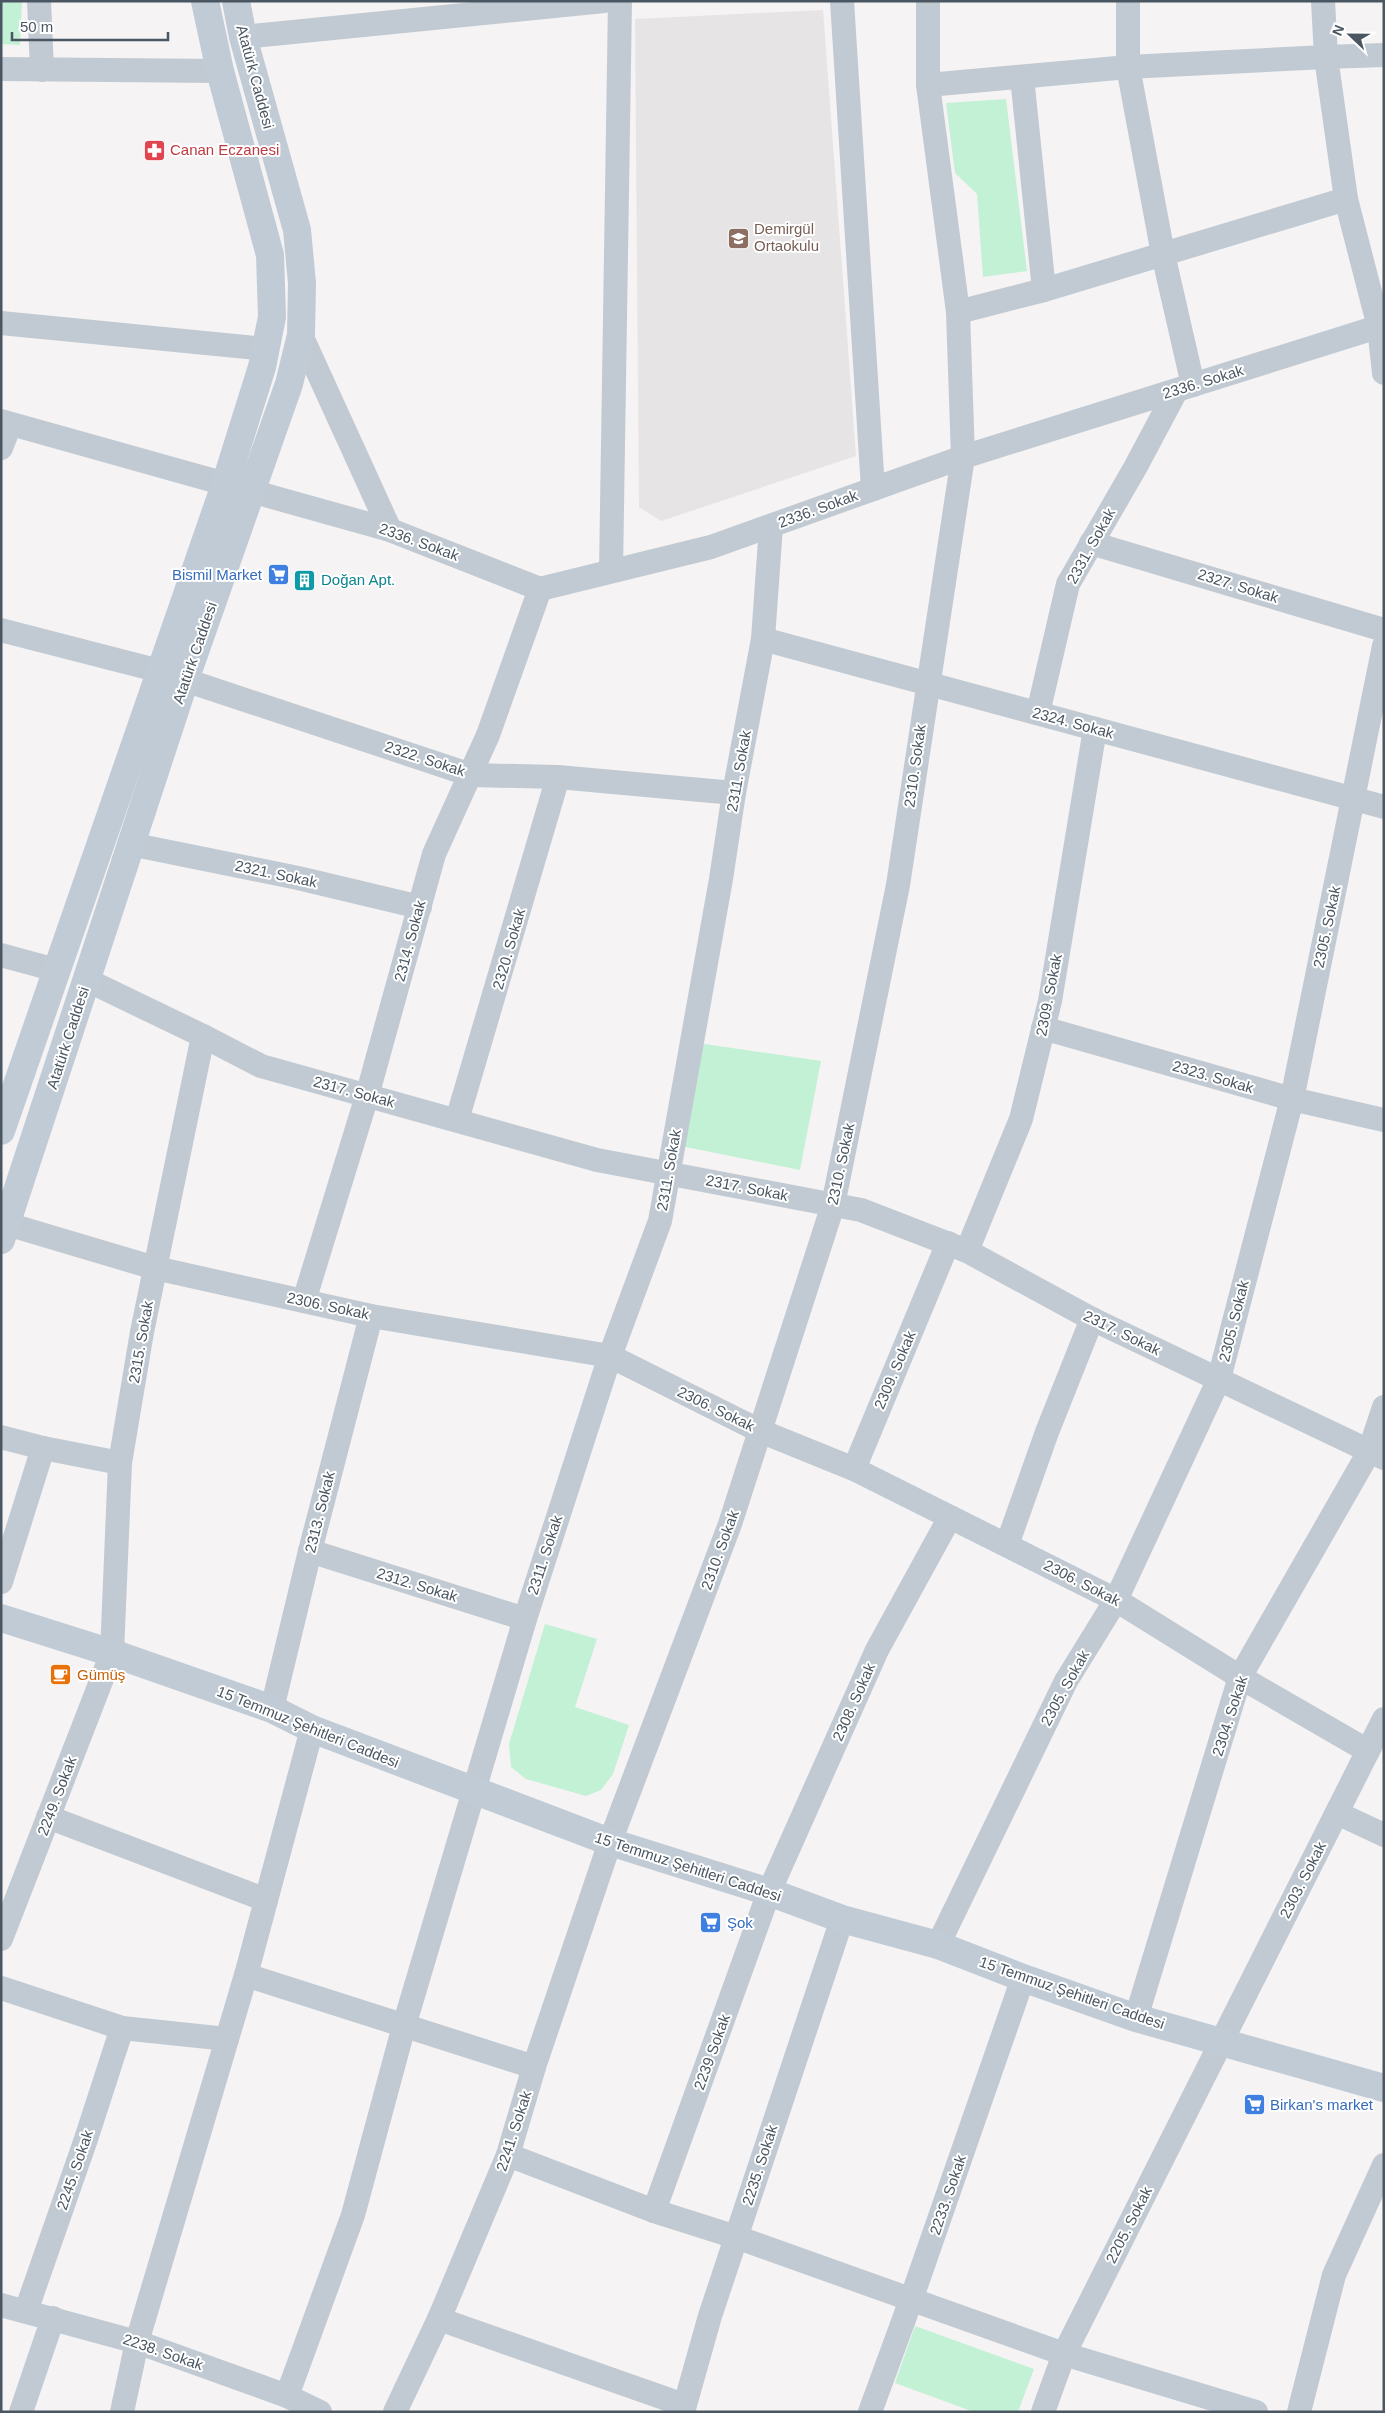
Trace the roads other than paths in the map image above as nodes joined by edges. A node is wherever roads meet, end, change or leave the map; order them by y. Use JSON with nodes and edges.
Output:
{"nodes":[{"id":1,"x":39,"y":1,"type":"edge"},
{"id":2,"x":204,"y":1,"type":"edge"},
{"id":3,"x":236,"y":1,"type":"edge"},
{"id":4,"x":604,"y":1,"type":"edge"},
{"id":5,"x":620,"y":1,"type":"edge"},
{"id":6,"x":842,"y":1,"type":"edge"},
{"id":7,"x":928,"y":1,"type":"edge"},
{"id":8,"x":1128,"y":1,"type":"edge"},
{"id":9,"x":1323,"y":1,"type":"edge"},
{"id":10,"x":243,"y":37,"type":"junction"},
{"id":11,"x":1384,"y":55,"type":"edge"},
{"id":12,"x":1326,"y":57,"type":"junction"},
{"id":13,"x":1128,"y":67,"type":"junction"},
{"id":14,"x":1,"y":69,"type":"edge"},
{"id":15,"x":42,"y":70,"type":"junction"},
{"id":16,"x":220,"y":70,"type":"junction"},
{"id":17,"x":1022,"y":77,"type":"junction"},
{"id":18,"x":928,"y":85,"type":"junction"},
{"id":19,"x":1346,"y":199,"type":"junction"},
{"id":20,"x":1163,"y":254,"type":"junction"},
{"id":21,"x":1044,"y":290,"type":"junction"},
{"id":22,"x":958,"y":312,"type":"junction"},
{"id":23,"x":1,"y":323,"type":"edge"},
{"id":24,"x":1381,"y":326,"type":"edge"},
{"id":25,"x":301,"y":335,"type":"junction"},
{"id":26,"x":266,"y":349,"type":"junction"},
{"id":27,"x":1384,"y":373,"type":"edge"},
{"id":28,"x":1184,"y":388,"type":"junction"},
{"id":29,"x":6,"y":423,"type":"edge"},
{"id":30,"x":1,"y":448,"type":"edge"},
{"id":31,"x":963,"y":457,"type":"junction"},
{"id":32,"x":225,"y":485,"type":"junction"},
{"id":33,"x":873,"y":489,"type":"junction"},
{"id":34,"x":252,"y":492,"type":"junction"},
{"id":35,"x":771,"y":526,"type":"junction"},
{"id":36,"x":390,"y":530,"type":"junction"},
{"id":37,"x":1092,"y":543,"type":"junction"},
{"id":38,"x":611,"y":571,"type":"junction"},
{"id":39,"x":540,"y":589,"type":"junction"},
{"id":40,"x":1,"y":630,"type":"edge"},
{"id":41,"x":1384,"y":630,"type":"edge"},
{"id":42,"x":763,"y":638,"type":"junction"},
{"id":43,"x":1384,"y":646,"type":"edge"},
{"id":44,"x":173,"y":675,"type":"junction"},
{"id":45,"x":1381,"y":676,"type":"edge"},
{"id":46,"x":927,"y":684,"type":"junction"},
{"id":47,"x":1038,"y":713,"type":"junction"},
{"id":48,"x":1095,"y":729,"type":"junction"},
{"id":49,"x":471,"y":774,"type":"junction"},
{"id":50,"x":558,"y":777,"type":"junction"},
{"id":51,"x":734,"y":794,"type":"junction"},
{"id":52,"x":1354,"y":799,"type":"junction"},
{"id":53,"x":1384,"y":806,"type":"edge"},
{"id":54,"x":130,"y":844,"type":"junction"},
{"id":55,"x":420,"y":907,"type":"junction"},
{"id":56,"x":1,"y":954,"type":"edge"},
{"id":57,"x":56,"y":970,"type":"junction"},
{"id":58,"x":87,"y":980,"type":"junction"},
{"id":59,"x":1043,"y":1028,"type":"junction"},
{"id":60,"x":203,"y":1036,"type":"junction"},
{"id":61,"x":368,"y":1096,"type":"junction"},
{"id":62,"x":1292,"y":1099,"type":"junction"},
{"id":63,"x":457,"y":1120,"type":"junction"},
{"id":64,"x":1384,"y":1120,"type":"edge"},
{"id":65,"x":1,"y":1130,"type":"edge"},
{"id":66,"x":668,"y":1174,"type":"junction"},
{"id":67,"x":833,"y":1205,"type":"junction"},
{"id":68,"x":4,"y":1232,"type":"edge"},
{"id":69,"x":957,"y":1247,"type":"junction"},
{"id":70,"x":155,"y":1268,"type":"junction"},
{"id":71,"x":304,"y":1301,"type":"junction"},
{"id":72,"x":370,"y":1316,"type":"junction"},
{"id":73,"x":1092,"y":1319,"type":"junction"},
{"id":74,"x":610,"y":1356,"type":"junction"},
{"id":75,"x":1219,"y":1379,"type":"junction"},
{"id":76,"x":1384,"y":1407,"type":"edge"},
{"id":77,"x":760,"y":1431,"type":"junction"},
{"id":78,"x":1,"y":1437,"type":"edge"},
{"id":79,"x":43,"y":1448,"type":"junction"},
{"id":80,"x":1376,"y":1455,"type":"edge"},
{"id":81,"x":120,"y":1463,"type":"junction"},
{"id":82,"x":854,"y":1469,"type":"junction"},
{"id":83,"x":950,"y":1518,"type":"junction"},
{"id":84,"x":1007,"y":1545,"type":"junction"},
{"id":85,"x":310,"y":1551,"type":"junction"},
{"id":86,"x":1,"y":1582,"type":"edge"},
{"id":87,"x":1116,"y":1600,"type":"junction"},
{"id":88,"x":1,"y":1618,"type":"edge"},
{"id":89,"x":525,"y":1619,"type":"junction"},
{"id":90,"x":112,"y":1653,"type":"junction"},
{"id":91,"x":1240,"y":1677,"type":"junction"},
{"id":92,"x":272,"y":1709,"type":"junction"},
{"id":93,"x":1384,"y":1719,"type":"edge"},
{"id":94,"x":312,"y":1729,"type":"junction"},
{"id":95,"x":1368,"y":1751,"type":"junction"},
{"id":96,"x":474,"y":1792,"type":"junction"},
{"id":97,"x":1337,"y":1813,"type":"junction"},
{"id":98,"x":48,"y":1817,"type":"junction"},
{"id":99,"x":1384,"y":1836,"type":"edge"},
{"id":100,"x":610,"y":1842,"type":"junction"},
{"id":101,"x":769,"y":1892,"type":"junction"},
{"id":102,"x":266,"y":1900,"type":"junction"},
{"id":103,"x":842,"y":1919,"type":"junction"},
{"id":104,"x":1,"y":1939,"type":"edge"},
{"id":105,"x":938,"y":1945,"type":"junction"},
{"id":106,"x":246,"y":1975,"type":"junction"},
{"id":107,"x":1023,"y":1978,"type":"junction"},
{"id":108,"x":1,"y":1988,"type":"edge"},
{"id":109,"x":1136,"y":2018,"type":"junction"},
{"id":110,"x":404,"y":2026,"type":"junction"},
{"id":111,"x":122,"y":2028,"type":"junction"},
{"id":112,"x":227,"y":2040,"type":"junction"},
{"id":113,"x":1221,"y":2042,"type":"junction"},
{"id":114,"x":534,"y":2067,"type":"junction"},
{"id":115,"x":1384,"y":2088,"type":"edge"},
{"id":116,"x":508,"y":2155,"type":"junction"},
{"id":117,"x":1384,"y":2165,"type":"edge"},
{"id":118,"x":654,"y":2211,"type":"junction"},
{"id":119,"x":736,"y":2237,"type":"junction"},
{"id":120,"x":911,"y":2300,"type":"junction"},
{"id":121,"x":1,"y":2306,"type":"edge"},
{"id":122,"x":26,"y":2311,"type":"junction"},
{"id":123,"x":53,"y":2318,"type":"junction"},
{"id":124,"x":439,"y":2319,"type":"junction"},
{"id":125,"x":137,"y":2342,"type":"junction"},
{"id":126,"x":1064,"y":2354,"type":"junction"},
{"id":127,"x":286,"y":2396,"type":"junction"},
{"id":128,"x":684,"y":2408,"type":"edge"},
{"id":129,"x":21,"y":2412,"type":"edge"},
{"id":130,"x":122,"y":2412,"type":"edge"},
{"id":131,"x":320,"y":2412,"type":"edge"},
{"id":132,"x":395,"y":2412,"type":"edge"},
{"id":133,"x":870,"y":2412,"type":"edge"},
{"id":134,"x":1043,"y":2412,"type":"edge"},
{"id":135,"x":1256,"y":2412,"type":"edge"},
{"id":136,"x":1299,"y":2412,"type":"edge"}],
"edges":[{"from":1,"to":15,"type":"street"},
{"from":2,"to":16,"type":"main road","name":"Atatürk Caddesi"},
{"from":3,"to":10,"type":"main road","name":"Atatürk Caddesi"},
{"from":4,"to":10,"type":"street"},
{"from":5,"to":38,"type":"street"},
{"from":6,"to":33,"type":"street"},
{"from":7,"to":18,"type":"street","name":"2310. Sokak"},
{"from":8,"to":13,"type":"street"},
{"from":9,"to":12,"type":"street"},
{"from":10,"to":25,"type":"main road","name":"Atatürk Caddesi"},
{"from":11,"to":12,"type":"street"},
{"from":12,"to":13,"type":"street"},
{"from":12,"to":19,"type":"street"},
{"from":13,"to":17,"type":"street"},
{"from":13,"to":20,"type":"street"},
{"from":14,"to":15,"type":"street"},
{"from":15,"to":16,"type":"street"},
{"from":16,"to":26,"type":"main road","name":"Atatürk Caddesi"},
{"from":17,"to":18,"type":"street"},
{"from":17,"to":21,"type":"street"},
{"from":18,"to":22,"type":"street","name":"2310. Sokak"},
{"from":19,"to":20,"type":"street"},
{"from":19,"to":24,"type":"street"},
{"from":20,"to":21,"type":"street"},
{"from":20,"to":28,"type":"street"},
{"from":21,"to":22,"type":"street"},
{"from":22,"to":31,"type":"street","name":"2310. Sokak"},
{"from":23,"to":26,"type":"street"},
{"from":24,"to":27,"type":"street"},
{"from":24,"to":28,"type":"street","name":"2336. Sokak"},
{"from":25,"to":34,"type":"main road","name":"Atatürk Caddesi"},
{"from":25,"to":36,"type":"street"},
{"from":26,"to":32,"type":"main road","name":"Atatürk Caddesi"},
{"from":28,"to":31,"type":"street","name":"2336. Sokak"},
{"from":28,"to":37,"type":"street","name":"2331. Sokak"},
{"from":29,"to":30,"type":"street"},
{"from":29,"to":32,"type":"street","name":"2336. Sokak"},
{"from":31,"to":33,"type":"street","name":"2336. Sokak"},
{"from":31,"to":46,"type":"street","name":"2310. Sokak"},
{"from":32,"to":34,"type":"street","name":"2336. Sokak"},
{"from":32,"to":44,"type":"main road","name":"Atatürk Caddesi"},
{"from":33,"to":35,"type":"street","name":"2336. Sokak"},
{"from":34,"to":36,"type":"street","name":"2336. Sokak"},
{"from":34,"to":44,"type":"main road","name":"Atatürk Caddesi"},
{"from":35,"to":38,"type":"street","name":"2336. Sokak"},
{"from":35,"to":42,"type":"street","name":"2311. Sokak"},
{"from":36,"to":39,"type":"street","name":"2336. Sokak"},
{"from":37,"to":41,"type":"street","name":"2327. Sokak"},
{"from":37,"to":47,"type":"street","name":"2331. Sokak"},
{"from":38,"to":39,"type":"street","name":"2336. Sokak"},
{"from":39,"to":49,"type":"street","name":"2314. Sokak"},
{"from":40,"to":44,"type":"street","name":"2322. Sokak"},
{"from":42,"to":46,"type":"street","name":"2324. Sokak"},
{"from":42,"to":51,"type":"street","name":"2311. Sokak"},
{"from":43,"to":45,"type":"street","name":"2305. Sokak"},
{"from":44,"to":49,"type":"street","name":"2322. Sokak"},
{"from":44,"to":54,"type":"main road","name":"Atatürk Caddesi"},
{"from":44,"to":57,"type":"main road","name":"Atatürk Caddesi"},
{"from":45,"to":52,"type":"street","name":"2305. Sokak"},
{"from":46,"to":47,"type":"street","name":"2324. Sokak"},
{"from":46,"to":67,"type":"street","name":"2310. Sokak"},
{"from":47,"to":48,"type":"street","name":"2324. Sokak"},
{"from":48,"to":52,"type":"street","name":"2324. Sokak"},
{"from":48,"to":59,"type":"street","name":"2309. Sokak"},
{"from":49,"to":50,"type":"street","name":"2322. Sokak"},
{"from":49,"to":55,"type":"street","name":"2314. Sokak"},
{"from":50,"to":51,"type":"street","name":"2322. Sokak"},
{"from":50,"to":63,"type":"street","name":"2320. Sokak"},
{"from":51,"to":66,"type":"street","name":"2311. Sokak"},
{"from":52,"to":53,"type":"street","name":"2324. Sokak"},
{"from":52,"to":62,"type":"street","name":"2305. Sokak"},
{"from":54,"to":55,"type":"street","name":"2321. Sokak"},
{"from":54,"to":58,"type":"main road","name":"Atatürk Caddesi"},
{"from":55,"to":61,"type":"street","name":"2314. Sokak"},
{"from":56,"to":57,"type":"street"},
{"from":57,"to":65,"type":"main road","name":"Atatürk Caddesi"},
{"from":58,"to":60,"type":"street","name":"2317. Sokak"},
{"from":58,"to":68,"type":"main road","name":"Atatürk Caddesi"},
{"from":59,"to":62,"type":"street","name":"2323. Sokak"},
{"from":59,"to":69,"type":"street","name":"2309. Sokak"},
{"from":60,"to":61,"type":"street","name":"2317. Sokak"},
{"from":60,"to":70,"type":"street","name":"2315. Sokak"},
{"from":61,"to":63,"type":"street","name":"2317. Sokak"},
{"from":61,"to":71,"type":"street","name":"2314. Sokak"},
{"from":62,"to":64,"type":"street","name":"2323. Sokak"},
{"from":62,"to":75,"type":"street","name":"2305. Sokak"},
{"from":63,"to":66,"type":"street","name":"2317. Sokak"},
{"from":66,"to":67,"type":"street","name":"2317. Sokak"},
{"from":66,"to":74,"type":"street","name":"2311. Sokak"},
{"from":67,"to":69,"type":"street","name":"2317. Sokak"},
{"from":67,"to":77,"type":"street","name":"2310. Sokak"},
{"from":68,"to":70,"type":"street","name":"2306. Sokak"},
{"from":69,"to":73,"type":"street","name":"2317. Sokak"},
{"from":69,"to":82,"type":"street","name":"2309. Sokak"},
{"from":70,"to":71,"type":"street","name":"2306. Sokak"},
{"from":70,"to":81,"type":"street","name":"2315. Sokak"},
{"from":71,"to":72,"type":"street","name":"2306. Sokak"},
{"from":72,"to":74,"type":"street","name":"2306. Sokak"},
{"from":72,"to":85,"type":"street","name":"2313. Sokak"},
{"from":73,"to":75,"type":"street","name":"2317. Sokak"},
{"from":73,"to":84,"type":"street"},
{"from":74,"to":77,"type":"street","name":"2306. Sokak"},
{"from":74,"to":89,"type":"street","name":"2311. Sokak"},
{"from":75,"to":80,"type":"street","name":"2317. Sokak"},
{"from":75,"to":87,"type":"street","name":"2305. Sokak"},
{"from":76,"to":80,"type":"street","name":"2304. Sokak"},
{"from":77,"to":82,"type":"street","name":"2306. Sokak"},
{"from":77,"to":100,"type":"street","name":"2310. Sokak"},
{"from":78,"to":79,"type":"street"},
{"from":79,"to":81,"type":"street"},
{"from":79,"to":86,"type":"street"},
{"from":80,"to":91,"type":"street","name":"2304. Sokak"},
{"from":81,"to":90,"type":"street","name":"2315. Sokak"},
{"from":82,"to":83,"type":"street","name":"2306. Sokak"},
{"from":83,"to":84,"type":"street","name":"2306. Sokak"},
{"from":83,"to":101,"type":"street","name":"2308. Sokak"},
{"from":84,"to":87,"type":"street","name":"2306. Sokak"},
{"from":85,"to":89,"type":"street","name":"2312. Sokak"},
{"from":85,"to":92,"type":"street","name":"2313. Sokak"},
{"from":87,"to":91,"type":"street","name":"2306. Sokak"},
{"from":87,"to":105,"type":"street","name":"2305. Sokak"},
{"from":88,"to":90,"type":"main road","name":"15 Temmuz Şehitleri Caddesi"},
{"from":89,"to":96,"type":"street","name":"2311. Sokak"},
{"from":90,"to":92,"type":"main road","name":"15 Temmuz Şehitleri Caddesi"},
{"from":90,"to":98,"type":"street","name":"2249. Sokak"},
{"from":91,"to":95,"type":"street","name":"2306. Sokak"},
{"from":91,"to":109,"type":"street","name":"2304. Sokak"},
{"from":92,"to":94,"type":"main road","name":"15 Temmuz Şehitleri Caddesi"},
{"from":93,"to":95,"type":"street","name":"2303. Sokak"},
{"from":94,"to":96,"type":"main road","name":"15 Temmuz Şehitleri Caddesi"},
{"from":94,"to":102,"type":"street"},
{"from":95,"to":97,"type":"street","name":"2303. Sokak"},
{"from":96,"to":100,"type":"main road","name":"15 Temmuz Şehitleri Caddesi"},
{"from":96,"to":110,"type":"street","name":"2311. Sokak"},
{"from":97,"to":99,"type":"street"},
{"from":97,"to":113,"type":"street","name":"2303. Sokak"},
{"from":98,"to":102,"type":"street"},
{"from":98,"to":104,"type":"street","name":"2249. Sokak"},
{"from":100,"to":101,"type":"main road","name":"15 Temmuz Şehitleri Caddesi"},
{"from":100,"to":114,"type":"street","name":"2241. Sokak"},
{"from":101,"to":103,"type":"main road","name":"15 Temmuz Şehitleri Caddesi"},
{"from":101,"to":118,"type":"street","name":"2239 Sokak"},
{"from":102,"to":106,"type":"street"},
{"from":103,"to":105,"type":"main road","name":"15 Temmuz Şehitleri Caddesi"},
{"from":103,"to":119,"type":"street","name":"2235. Sokak"},
{"from":105,"to":107,"type":"main road","name":"15 Temmuz Şehitleri Caddesi"},
{"from":106,"to":110,"type":"street"},
{"from":106,"to":112,"type":"street"},
{"from":107,"to":109,"type":"main road","name":"15 Temmuz Şehitleri Caddesi"},
{"from":107,"to":120,"type":"street","name":"2233. Sokak"},
{"from":108,"to":111,"type":"street"},
{"from":109,"to":113,"type":"main road","name":"15 Temmuz Şehitleri Caddesi"},
{"from":110,"to":114,"type":"street"},
{"from":110,"to":127,"type":"street","name":"2311. Sokak"},
{"from":111,"to":112,"type":"street"},
{"from":111,"to":122,"type":"street","name":"2245. Sokak"},
{"from":112,"to":125,"type":"street"},
{"from":113,"to":115,"type":"main road","name":"15 Temmuz Şehitleri Caddesi"},
{"from":113,"to":126,"type":"street","name":"2205. Sokak"},
{"from":114,"to":116,"type":"street","name":"2241. Sokak"},
{"from":116,"to":118,"type":"street"},
{"from":116,"to":124,"type":"street","name":"2241. Sokak"},
{"from":117,"to":136,"type":"street"},
{"from":118,"to":119,"type":"street"},
{"from":119,"to":120,"type":"street"},
{"from":119,"to":128,"type":"street","name":"2235. Sokak"},
{"from":120,"to":126,"type":"street"},
{"from":120,"to":133,"type":"street","name":"2233. Sokak"},
{"from":121,"to":122,"type":"street","name":"2238. Sokak"},
{"from":122,"to":123,"type":"street","name":"2238. Sokak"},
{"from":123,"to":125,"type":"street","name":"2238. Sokak"},
{"from":123,"to":129,"type":"street"},
{"from":124,"to":128,"type":"street"},
{"from":124,"to":132,"type":"street","name":"2241. Sokak"},
{"from":125,"to":127,"type":"street","name":"2238. Sokak"},
{"from":125,"to":130,"type":"street"},
{"from":126,"to":134,"type":"street","name":"2205. Sokak"},
{"from":126,"to":135,"type":"street"},
{"from":127,"to":131,"type":"street","name":"2238. Sokak"}]}
